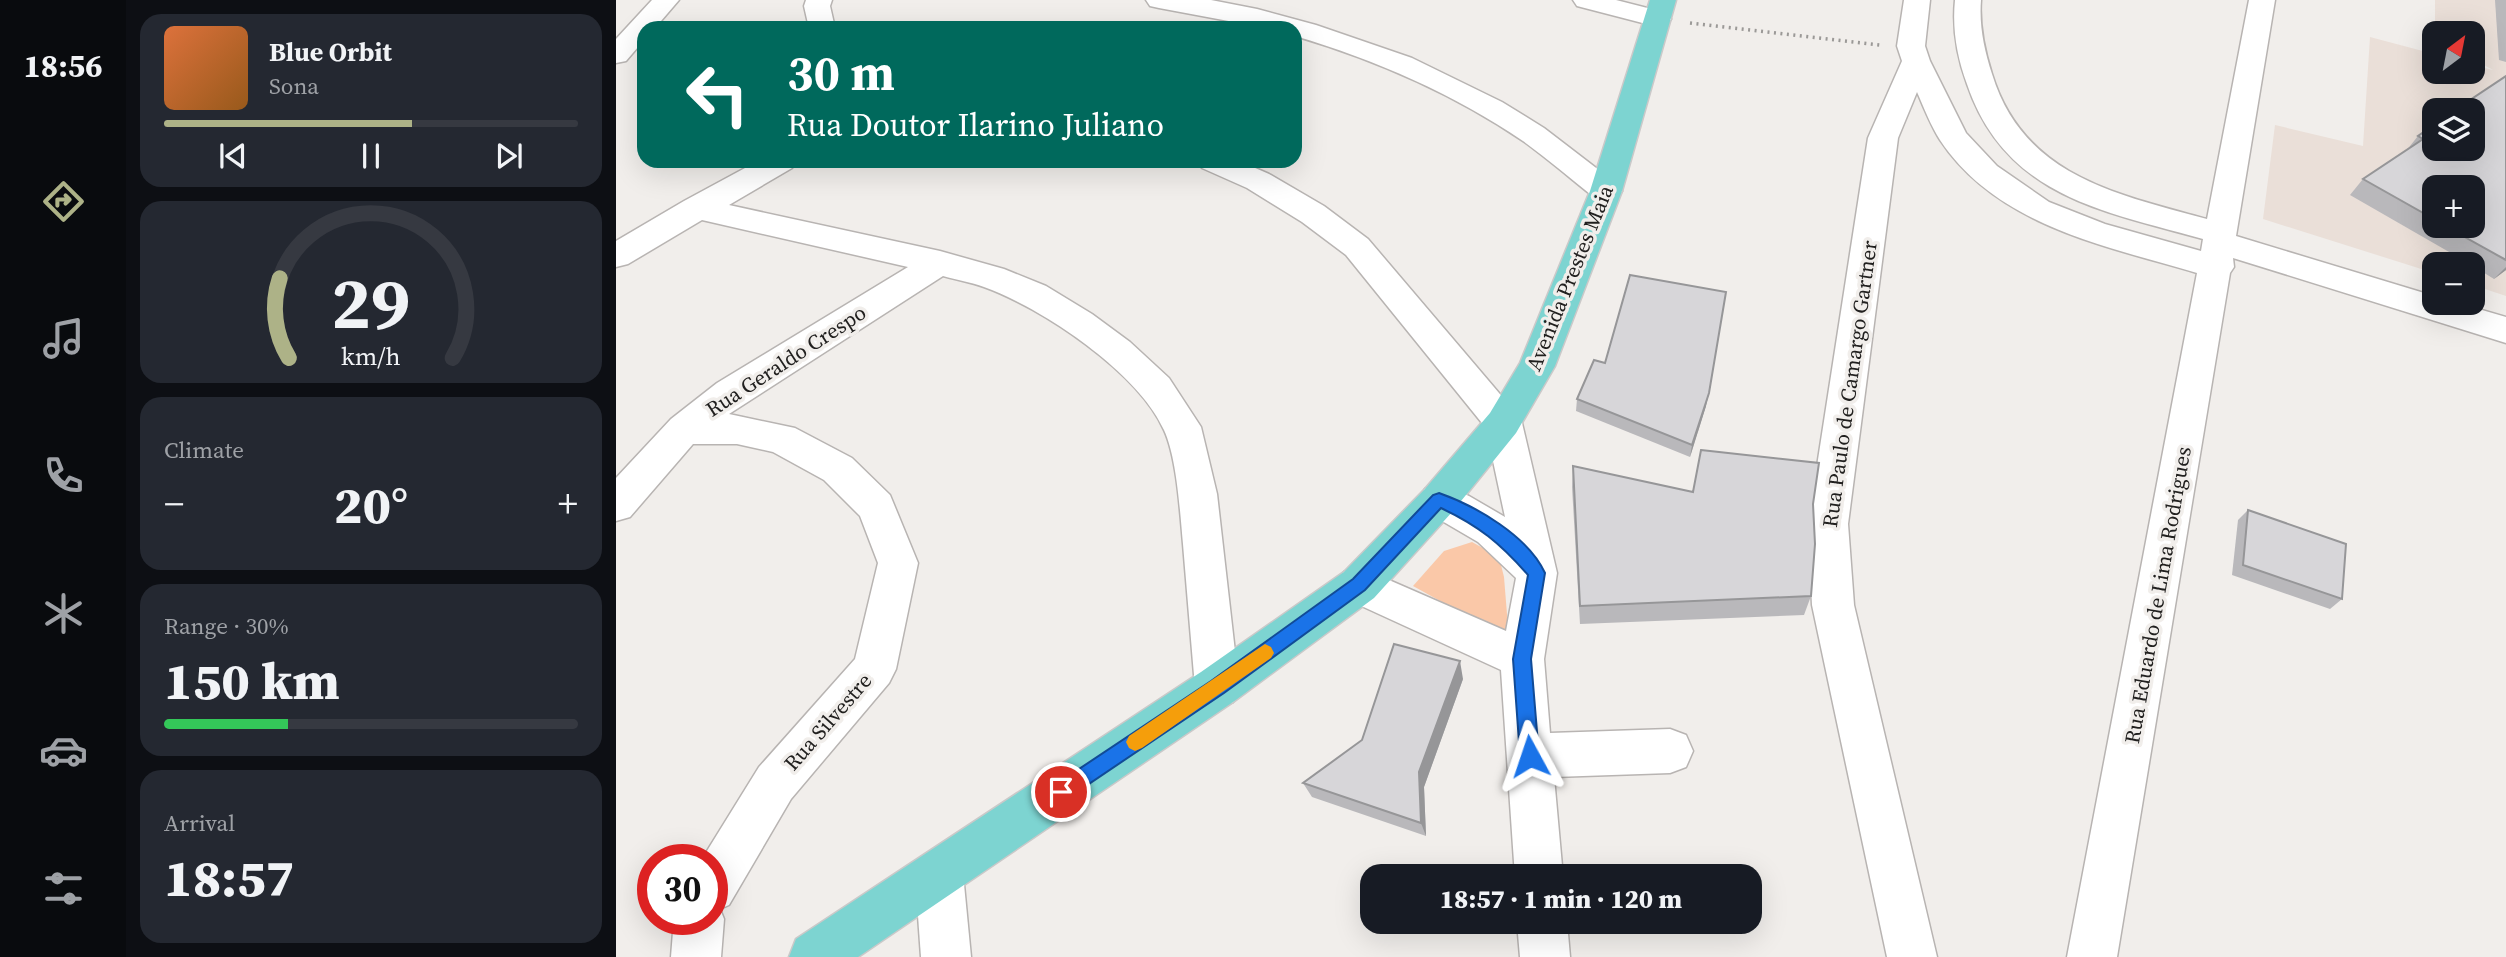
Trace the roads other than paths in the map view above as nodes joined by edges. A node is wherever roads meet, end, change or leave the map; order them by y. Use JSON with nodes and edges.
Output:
{"nodes":[{"id":1,"x":666,"y":0,"type":"edge"},
{"id":2,"x":819,"y":0,"type":"edge"},
{"id":3,"x":1159,"y":0,"type":"edge"},
{"id":4,"x":1586,"y":0,"type":"edge"},
{"id":5,"x":1917,"y":0,"type":"edge"},
{"id":6,"x":1968,"y":0,"type":"edge"},
{"id":7,"x":2262,"y":0,"type":"edge"},
{"id":8,"x":1661,"y":10,"type":"edge"},
{"id":9,"x":647,"y":21,"type":"edge"},
{"id":10,"x":820,"y":21,"type":"edge"},
{"id":11,"x":1272,"y":21,"type":"edge"},
{"id":12,"x":1302,"y":29,"type":"edge"},
{"id":13,"x":637,"y":32,"type":"edge"},
{"id":14,"x":1913,"y":54,"type":"junction"},
{"id":15,"x":616,"y":55,"type":"edge"},
{"id":16,"x":1906,"y":133,"type":"junction"},
{"id":17,"x":1953,"y":137,"type":"junction"},
{"id":18,"x":768,"y":168,"type":"edge"},
{"id":19,"x":1229,"y":168,"type":"edge"},
{"id":20,"x":1606,"y":191,"type":"junction"},
{"id":21,"x":695,"y":208,"type":"junction"},
{"id":22,"x":2219,"y":247,"type":"junction"},
{"id":23,"x":616,"y":256,"type":"edge"},
{"id":24,"x":940,"y":262,"type":"junction"},
{"id":25,"x":2506,"y":330,"type":"edge"},
{"id":26,"x":1503,"y":423,"type":"junction"},
{"id":27,"x":684,"y":429,"type":"junction"},
{"id":28,"x":1439,"y":500,"type":"junction"},
{"id":29,"x":616,"y":505,"type":"edge"},
{"id":30,"x":1537,"y":573,"type":"junction"},
{"id":31,"x":1359,"y":584,"type":"junction"},
{"id":32,"x":1522,"y":659,"type":"junction"},
{"id":33,"x":1217,"y":687,"type":"junction"},
{"id":34,"x":1670,"y":751,"type":"dead end"},
{"id":35,"x":1530,"y":756,"type":"junction"},
{"id":36,"x":728,"y":861,"type":"edge"},
{"id":37,"x":1538,"y":864,"type":"edge"},
{"id":38,"x":939,"y":874,"type":"junction"},
{"id":39,"x":1543,"y":934,"type":"edge"},
{"id":40,"x":698,"y":935,"type":"edge"},
{"id":41,"x":696,"y":957,"type":"edge"},
{"id":42,"x":814,"y":957,"type":"edge"},
{"id":43,"x":946,"y":957,"type":"edge"},
{"id":44,"x":1545,"y":957,"type":"edge"},
{"id":45,"x":1912,"y":957,"type":"edge"},
{"id":46,"x":2092,"y":957,"type":"edge"}],
"edges":[{"from":1,"to":9,"type":"street"},
{"from":2,"to":10,"type":"street"},
{"from":3,"to":11,"type":"street"},
{"from":4,"to":8,"type":"street"},
{"from":5,"to":14,"type":"street","name":"Rua Paulo de Camargo Gartner"},
{"from":6,"to":22,"type":"street"},
{"from":7,"to":22,"type":"street","name":"Rua Eduardo de Lima Rodrigues"},
{"from":8,"to":20,"type":"main road","name":"Avenida Prestes Maia"},
{"from":12,"to":20,"type":"street"},
{"from":13,"to":15,"type":"street"},
{"from":14,"to":16,"type":"street","name":"Rua Paulo de Camargo Gartner"},
{"from":14,"to":17,"type":"street"},
{"from":16,"to":17,"type":"street"},
{"from":16,"to":45,"type":"street","name":"Rua Paulo de Camargo Gartner"},
{"from":17,"to":22,"type":"street"},
{"from":18,"to":21,"type":"street"},
{"from":19,"to":26,"type":"street"},
{"from":20,"to":26,"type":"main road","name":"Avenida Prestes Maia"},
{"from":21,"to":23,"type":"street"},
{"from":21,"to":24,"type":"street"},
{"from":22,"to":25,"type":"street"},
{"from":22,"to":46,"type":"street","name":"Rua Eduardo de Lima Rodrigues"},
{"from":24,"to":27,"type":"street","name":"Rua Geraldo Crespo"},
{"from":24,"to":33,"type":"street"},
{"from":26,"to":28,"type":"main road","name":"Avenida Prestes Maia"},
{"from":26,"to":30,"type":"street"},
{"from":27,"to":29,"type":"street","name":"Rua Geraldo Crespo"},
{"from":27,"to":36,"type":"street","name":"Rua Silvestre"},
{"from":28,"to":30,"type":"street"},
{"from":28,"to":31,"type":"main road","name":"Avenida Prestes Maia"},
{"from":30,"to":32,"type":"street"},
{"from":31,"to":32,"type":"street"},
{"from":31,"to":33,"type":"main road","name":"Avenida Prestes Maia"},
{"from":32,"to":35,"type":"street"},
{"from":33,"to":38,"type":"main road","name":"Avenida Prestes Maia"},
{"from":34,"to":35,"type":"street"},
{"from":35,"to":37,"type":"street"},
{"from":38,"to":42,"type":"main road","name":"Avenida Prestes Maia"},
{"from":38,"to":43,"type":"street"},
{"from":39,"to":44,"type":"street"},
{"from":40,"to":41,"type":"street"}]}
